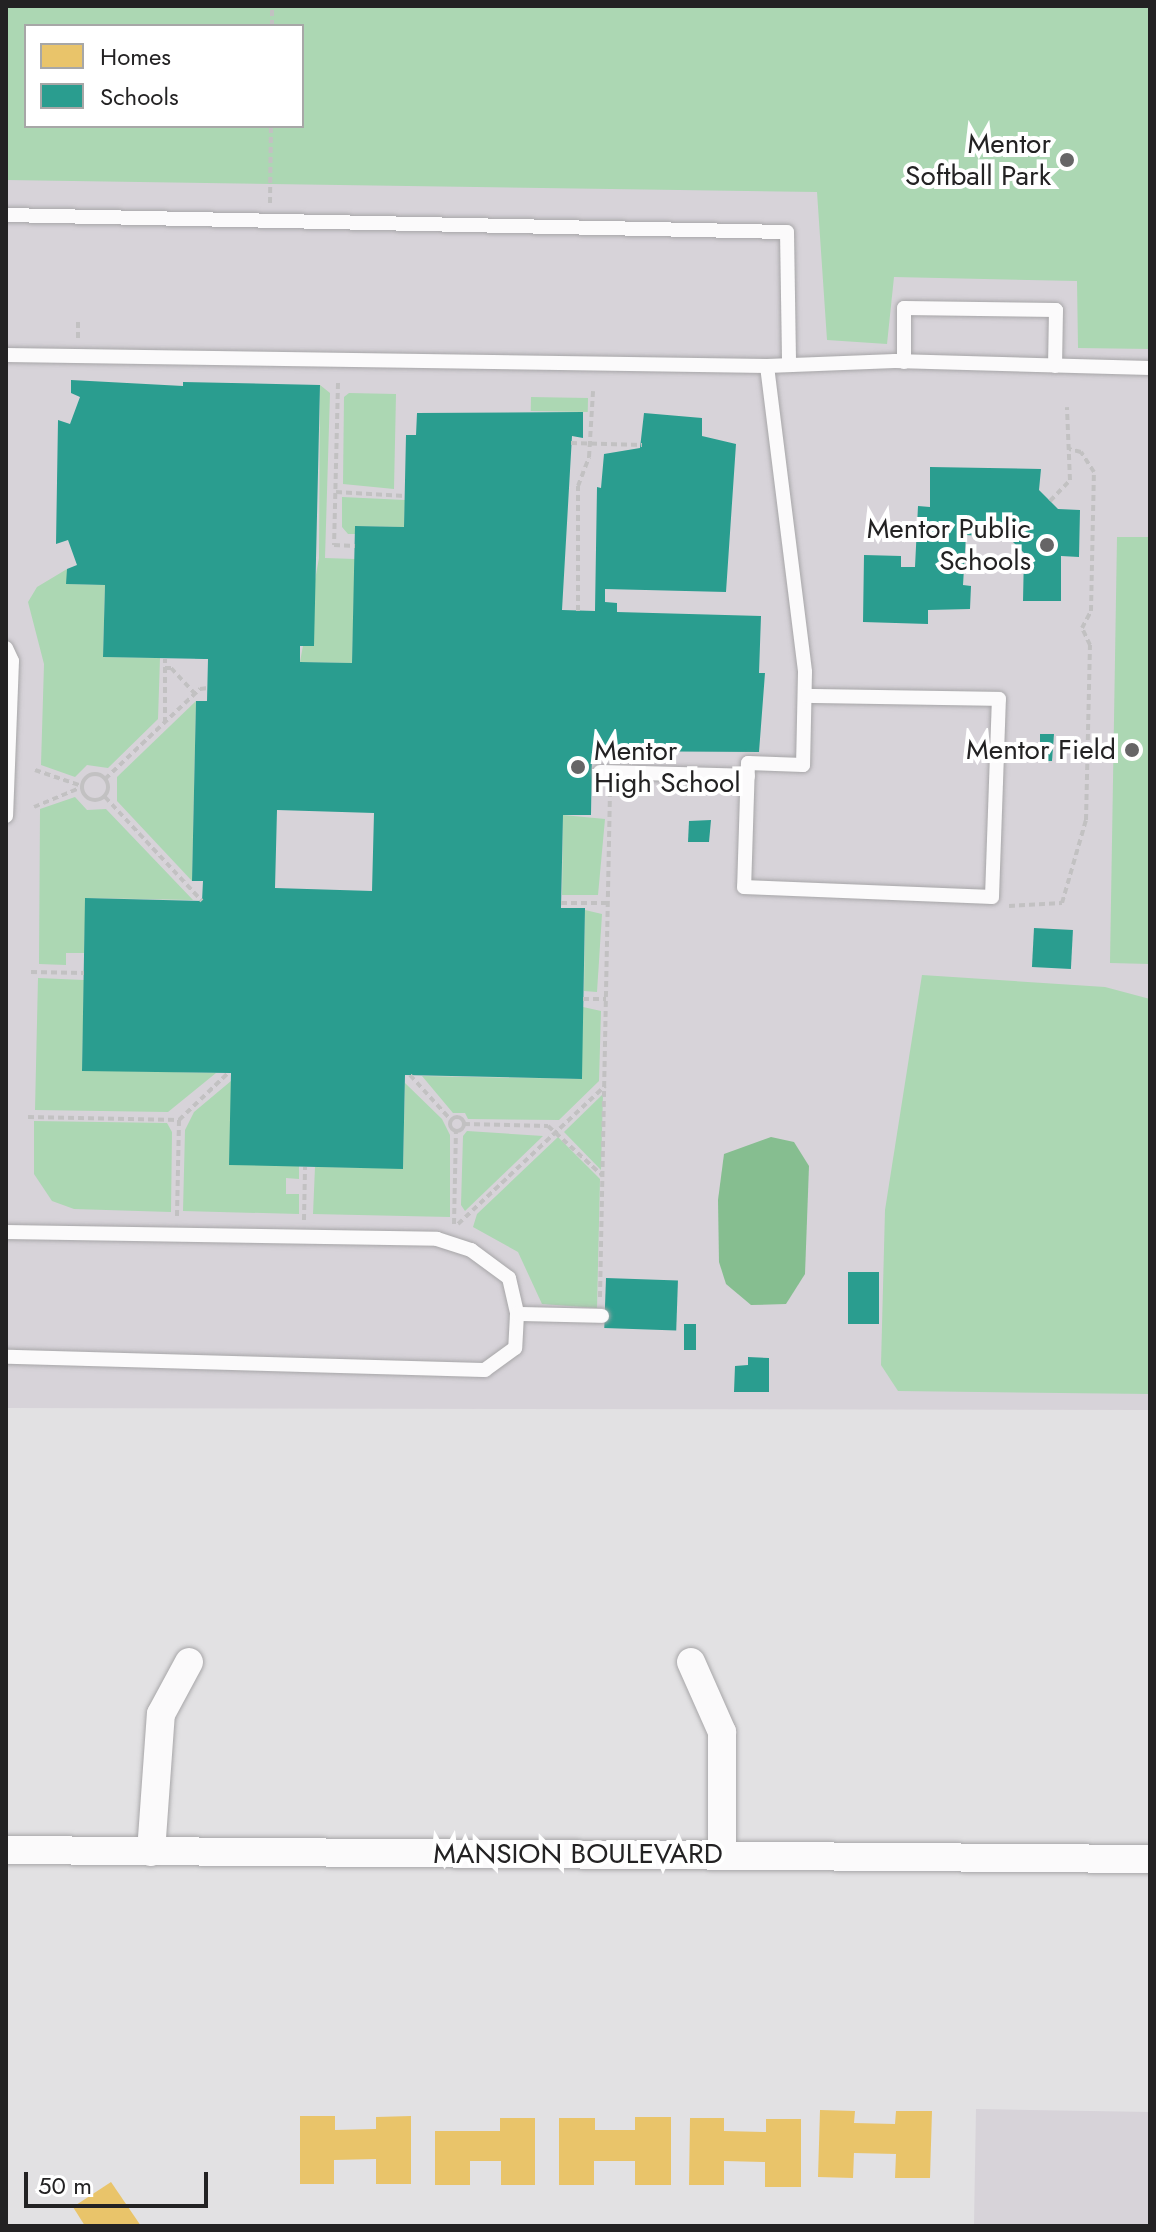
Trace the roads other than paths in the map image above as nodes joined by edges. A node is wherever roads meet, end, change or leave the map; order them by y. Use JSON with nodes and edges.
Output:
{"nodes":[{"id":1,"x":6,"y":215,"type":"edge"},
{"id":2,"x":6,"y":355,"type":"edge"},
{"id":3,"x":904,"y":362,"type":"junction"},
{"id":4,"x":789,"y":363,"type":"junction"},
{"id":5,"x":767,"y":366,"type":"junction"},
{"id":6,"x":1055,"y":366,"type":"junction"},
{"id":7,"x":1150,"y":368,"type":"edge"},
{"id":8,"x":6,"y":648,"type":"edge"},
{"id":9,"x":806,"y":696,"type":"junction"},
{"id":10,"x":606,"y":772,"type":"road end"},
{"id":11,"x":748,"y":776,"type":"junction"},
{"id":12,"x":6,"y":816,"type":"edge"},
{"id":13,"x":6,"y":1232,"type":"edge"},
{"id":14,"x":517,"y":1314,"type":"junction"},
{"id":15,"x":601,"y":1316,"type":"road end"},
{"id":16,"x":6,"y":1357,"type":"edge"},
{"id":17,"x":189,"y":1662,"type":"dead end"},
{"id":18,"x":691,"y":1662,"type":"dead end"},
{"id":19,"x":6,"y":1850,"type":"edge"},
{"id":20,"x":151,"y":1852,"type":"junction"},
{"id":21,"x":722,"y":1856,"type":"junction"},
{"id":22,"x":1150,"y":1859,"type":"edge"}],
"edges":[{"from":1,"to":4,"type":"lane"},
{"from":2,"to":5,"type":"lane"},
{"from":3,"to":4,"type":"lane"},
{"from":3,"to":6,"type":"lane"},
{"from":3,"to":6,"type":"lane"},
{"from":4,"to":5,"type":"lane"},
{"from":5,"to":9,"type":"lane"},
{"from":6,"to":7,"type":"lane"},
{"from":8,"to":12,"type":"lane"},
{"from":9,"to":11,"type":"lane"},
{"from":9,"to":11,"type":"lane"},
{"from":10,"to":11,"type":"lane"},
{"from":13,"to":14,"type":"lane"},
{"from":14,"to":15,"type":"lane"},
{"from":14,"to":16,"type":"lane"},
{"from":17,"to":20,"type":"street"},
{"from":18,"to":21,"type":"street"},
{"from":19,"to":20,"type":"street","name":"MANSION BOULEVARD"},
{"from":20,"to":21,"type":"street","name":"MANSION BOULEVARD"},
{"from":21,"to":22,"type":"street","name":"MANSION BOULEVARD"}]}
